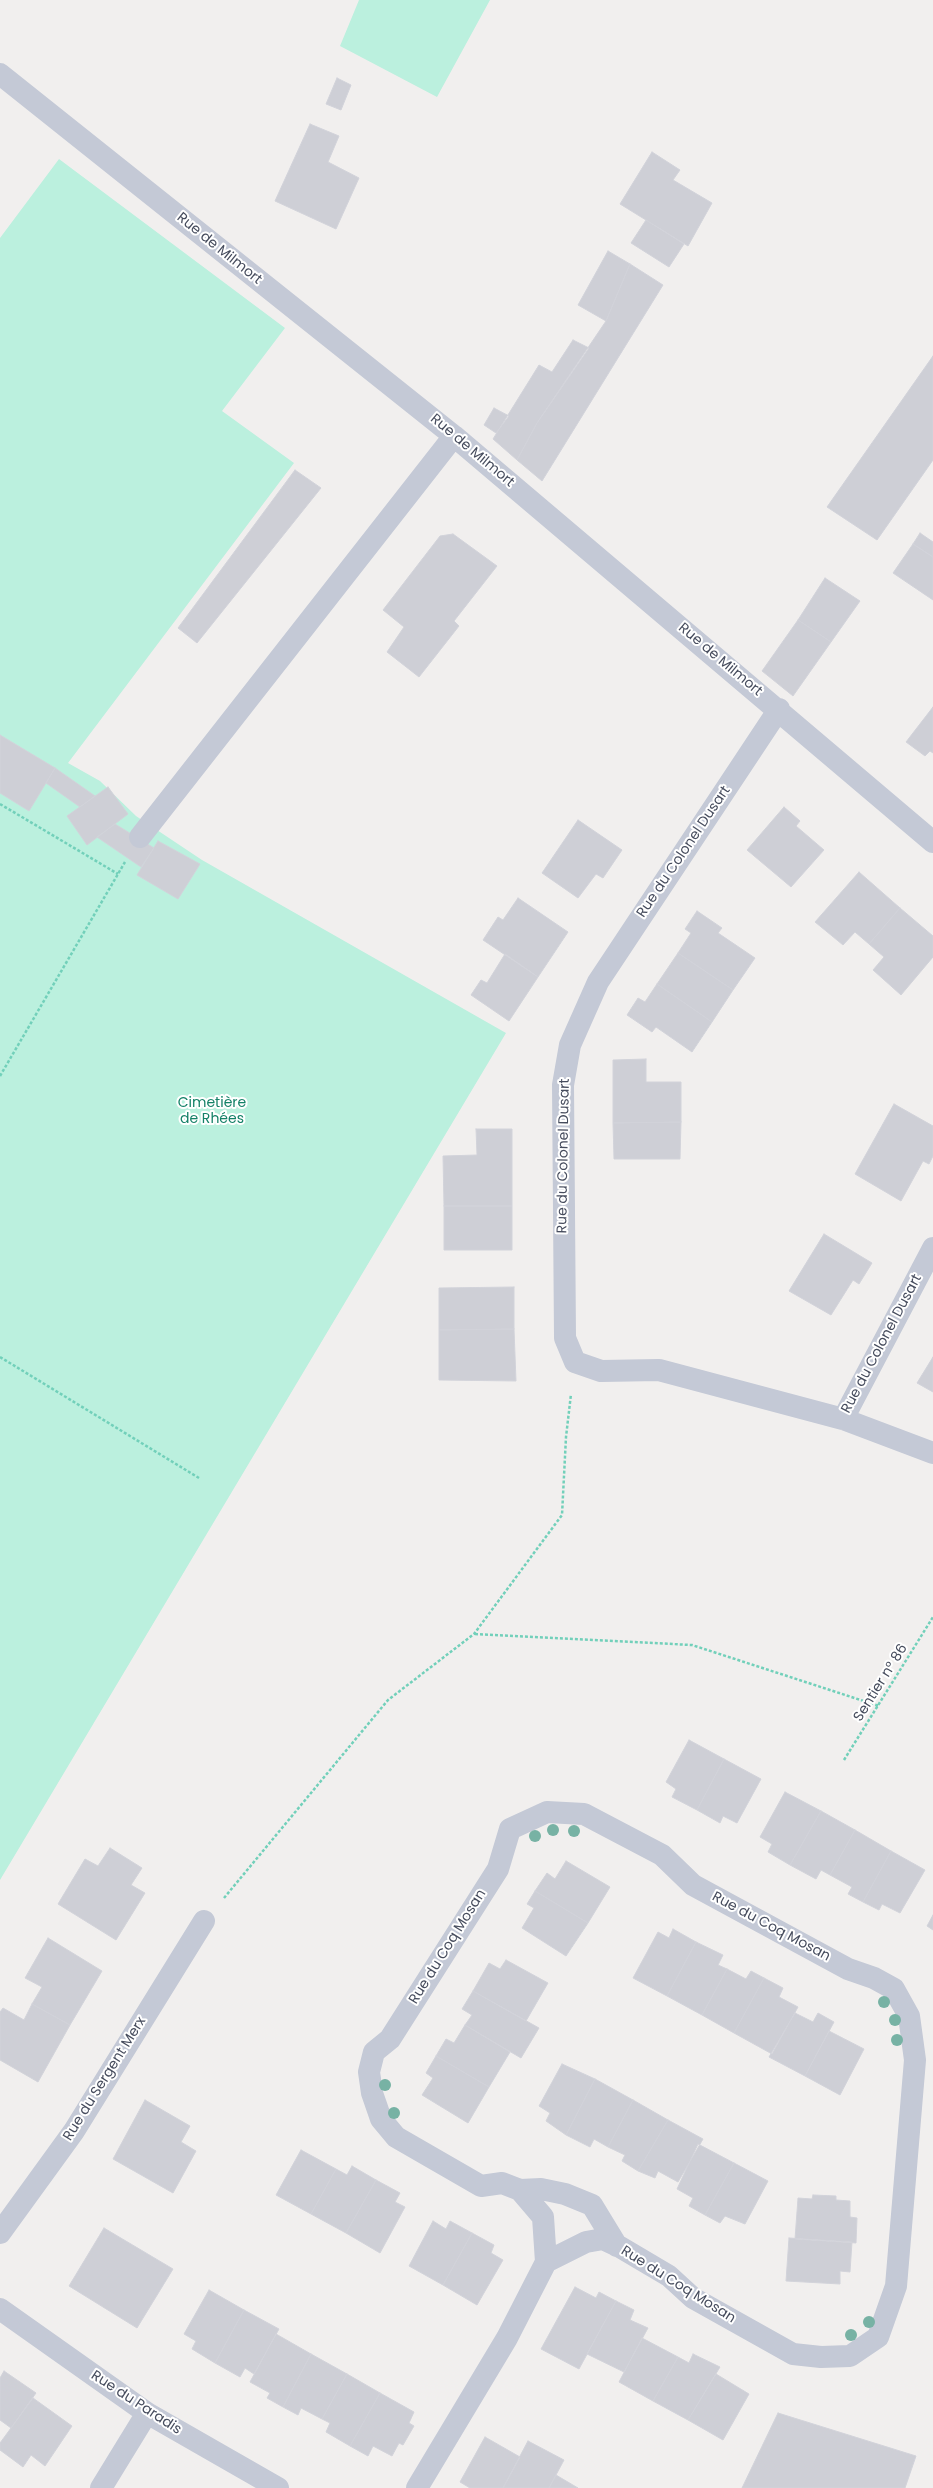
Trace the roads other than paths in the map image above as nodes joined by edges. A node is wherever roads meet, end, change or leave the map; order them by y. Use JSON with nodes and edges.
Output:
{"nodes":[{"id":1,"x":0,"y":74,"type":"edge"},
{"id":2,"x":454,"y":436,"type":"junction"},
{"id":3,"x":779,"y":709,"type":"junction"},
{"id":4,"x":140,"y":837,"type":"road end"},
{"id":5,"x":933,"y":842,"type":"edge"},
{"id":6,"x":933,"y":1248,"type":"edge"},
{"id":7,"x":843,"y":1419,"type":"junction"},
{"id":8,"x":933,"y":1453,"type":"edge"},
{"id":9,"x":204,"y":1921,"type":"road end"},
{"id":10,"x":520,"y":2190,"type":"junction"},
{"id":11,"x":0,"y":2233,"type":"edge"},
{"id":12,"x":617,"y":2246,"type":"junction"},
{"id":13,"x":546,"y":2262,"type":"junction"},
{"id":14,"x":0,"y":2309,"type":"edge"},
{"id":15,"x":148,"y":2414,"type":"junction"},
{"id":16,"x":101,"y":2488,"type":"edge"},
{"id":17,"x":278,"y":2488,"type":"edge"},
{"id":18,"x":417,"y":2488,"type":"edge"}],
"edges":[{"from":1,"to":2,"type":"street","name":"Rue de Milmort"},
{"from":2,"to":3,"type":"street","name":"Rue de Milmort"},
{"from":2,"to":4,"type":"street"},
{"from":3,"to":5,"type":"street","name":"Rue de Milmort"},
{"from":3,"to":7,"type":"street","name":"Rue du Colonel Dusart"},
{"from":6,"to":7,"type":"street","name":"Rue du Colonel Dusart"},
{"from":7,"to":8,"type":"street","name":"Rue du Colonel Dusart"},
{"from":9,"to":11,"type":"street","name":"Rue du Sergent Merx"},
{"from":10,"to":12,"type":"street","name":"Rue du Coq Mosan"},
{"from":10,"to":12,"type":"street","name":"Rue du Coq Mosan"},
{"from":10,"to":13,"type":"street","name":"Rue du Coq Mosan"},
{"from":12,"to":13,"type":"street","name":"Rue du Coq Mosan"},
{"from":13,"to":18,"type":"street"},
{"from":14,"to":15,"type":"street","name":"Rue du Paradis"},
{"from":15,"to":16,"type":"street"},
{"from":15,"to":17,"type":"street","name":"Rue du Paradis"}]}
